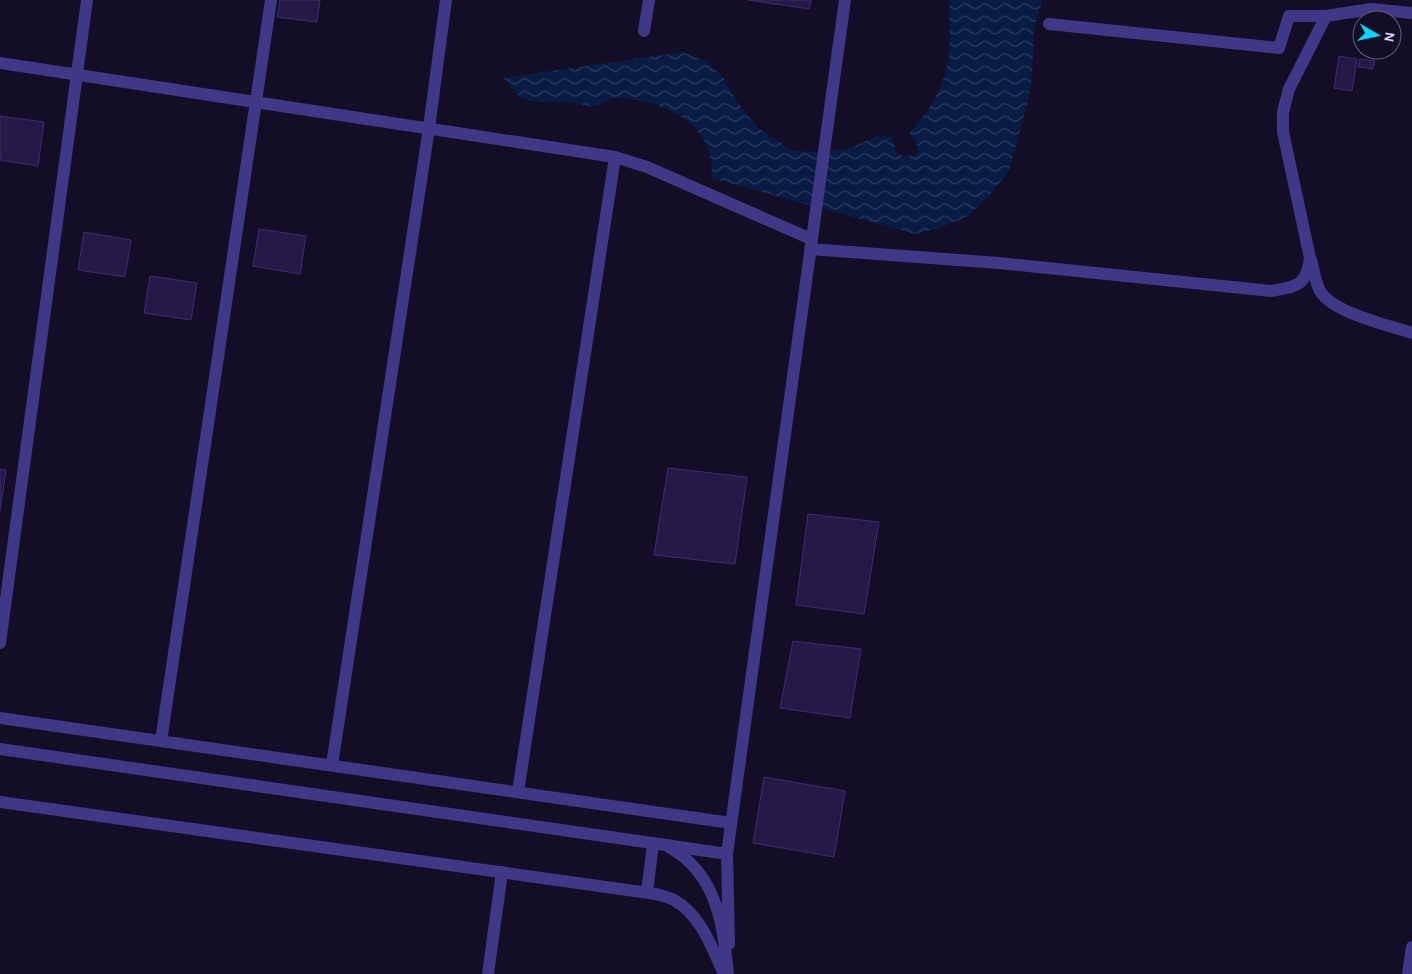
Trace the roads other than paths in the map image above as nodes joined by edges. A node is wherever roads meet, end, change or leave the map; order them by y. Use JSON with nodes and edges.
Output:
{"nodes":[{"id":1,"x":87,"y":0,"type":"edge"},
{"id":2,"x":271,"y":0,"type":"edge"},
{"id":3,"x":446,"y":0,"type":"edge"},
{"id":4,"x":649,"y":0,"type":"edge"},
{"id":5,"x":845,"y":0,"type":"edge"},
{"id":6,"x":1412,"y":12,"type":"edge"},
{"id":7,"x":1326,"y":16,"type":"junction"},
{"id":8,"x":1049,"y":24,"type":"dead end"},
{"id":9,"x":644,"y":31,"type":"dead end"},
{"id":10,"x":0,"y":63,"type":"edge"},
{"id":11,"x":77,"y":74,"type":"junction"},
{"id":12,"x":256,"y":102,"type":"junction"},
{"id":13,"x":429,"y":128,"type":"junction"},
{"id":14,"x":615,"y":157,"type":"junction"},
{"id":15,"x":811,"y":239,"type":"junction"},
{"id":16,"x":1310,"y":258,"type":"junction"},
{"id":17,"x":1412,"y":333,"type":"edge"},
{"id":18,"x":0,"y":643,"type":"edge"},
{"id":19,"x":0,"y":718,"type":"edge"},
{"id":20,"x":161,"y":741,"type":"junction"},
{"id":21,"x":0,"y":749,"type":"edge"},
{"id":22,"x":332,"y":765,"type":"junction"},
{"id":23,"x":518,"y":792,"type":"junction"},
{"id":24,"x":0,"y":802,"type":"edge"},
{"id":25,"x":731,"y":823,"type":"junction"},
{"id":26,"x":659,"y":844,"type":"junction"},
{"id":27,"x":727,"y":854,"type":"junction"},
{"id":28,"x":502,"y":872,"type":"junction"},
{"id":29,"x":646,"y":892,"type":"junction"},
{"id":30,"x":1412,"y":947,"type":"edge"},
{"id":31,"x":488,"y":974,"type":"edge"},
{"id":32,"x":724,"y":974,"type":"edge"},
{"id":33,"x":729,"y":974,"type":"edge"},
{"id":34,"x":1408,"y":974,"type":"edge"}],
"edges":[{"from":1,"to":11,"type":"street"},
{"from":2,"to":12,"type":"street"},
{"from":3,"to":13,"type":"street"},
{"from":4,"to":9,"type":"street"},
{"from":5,"to":15,"type":"street"},
{"from":6,"to":7,"type":"street"},
{"from":7,"to":8,"type":"street"},
{"from":7,"to":16,"type":"street"},
{"from":10,"to":11,"type":"street"},
{"from":11,"to":12,"type":"street"},
{"from":11,"to":18,"type":"street"},
{"from":12,"to":13,"type":"street"},
{"from":12,"to":20,"type":"street"},
{"from":13,"to":14,"type":"street"},
{"from":13,"to":22,"type":"street"},
{"from":14,"to":15,"type":"street"},
{"from":14,"to":23,"type":"street"},
{"from":15,"to":16,"type":"street"},
{"from":15,"to":25,"type":"street"},
{"from":16,"to":17,"type":"street"},
{"from":19,"to":20,"type":"street"},
{"from":20,"to":22,"type":"street"},
{"from":21,"to":26,"type":"street"},
{"from":22,"to":23,"type":"street"},
{"from":23,"to":25,"type":"street"},
{"from":24,"to":28,"type":"street"},
{"from":25,"to":27,"type":"street"},
{"from":26,"to":27,"type":"street"},
{"from":26,"to":29,"type":"street"},
{"from":26,"to":33,"type":"street"},
{"from":27,"to":33,"type":"street"},
{"from":28,"to":29,"type":"street"},
{"from":28,"to":31,"type":"street"},
{"from":29,"to":32,"type":"street"},
{"from":30,"to":34,"type":"street"}]}
